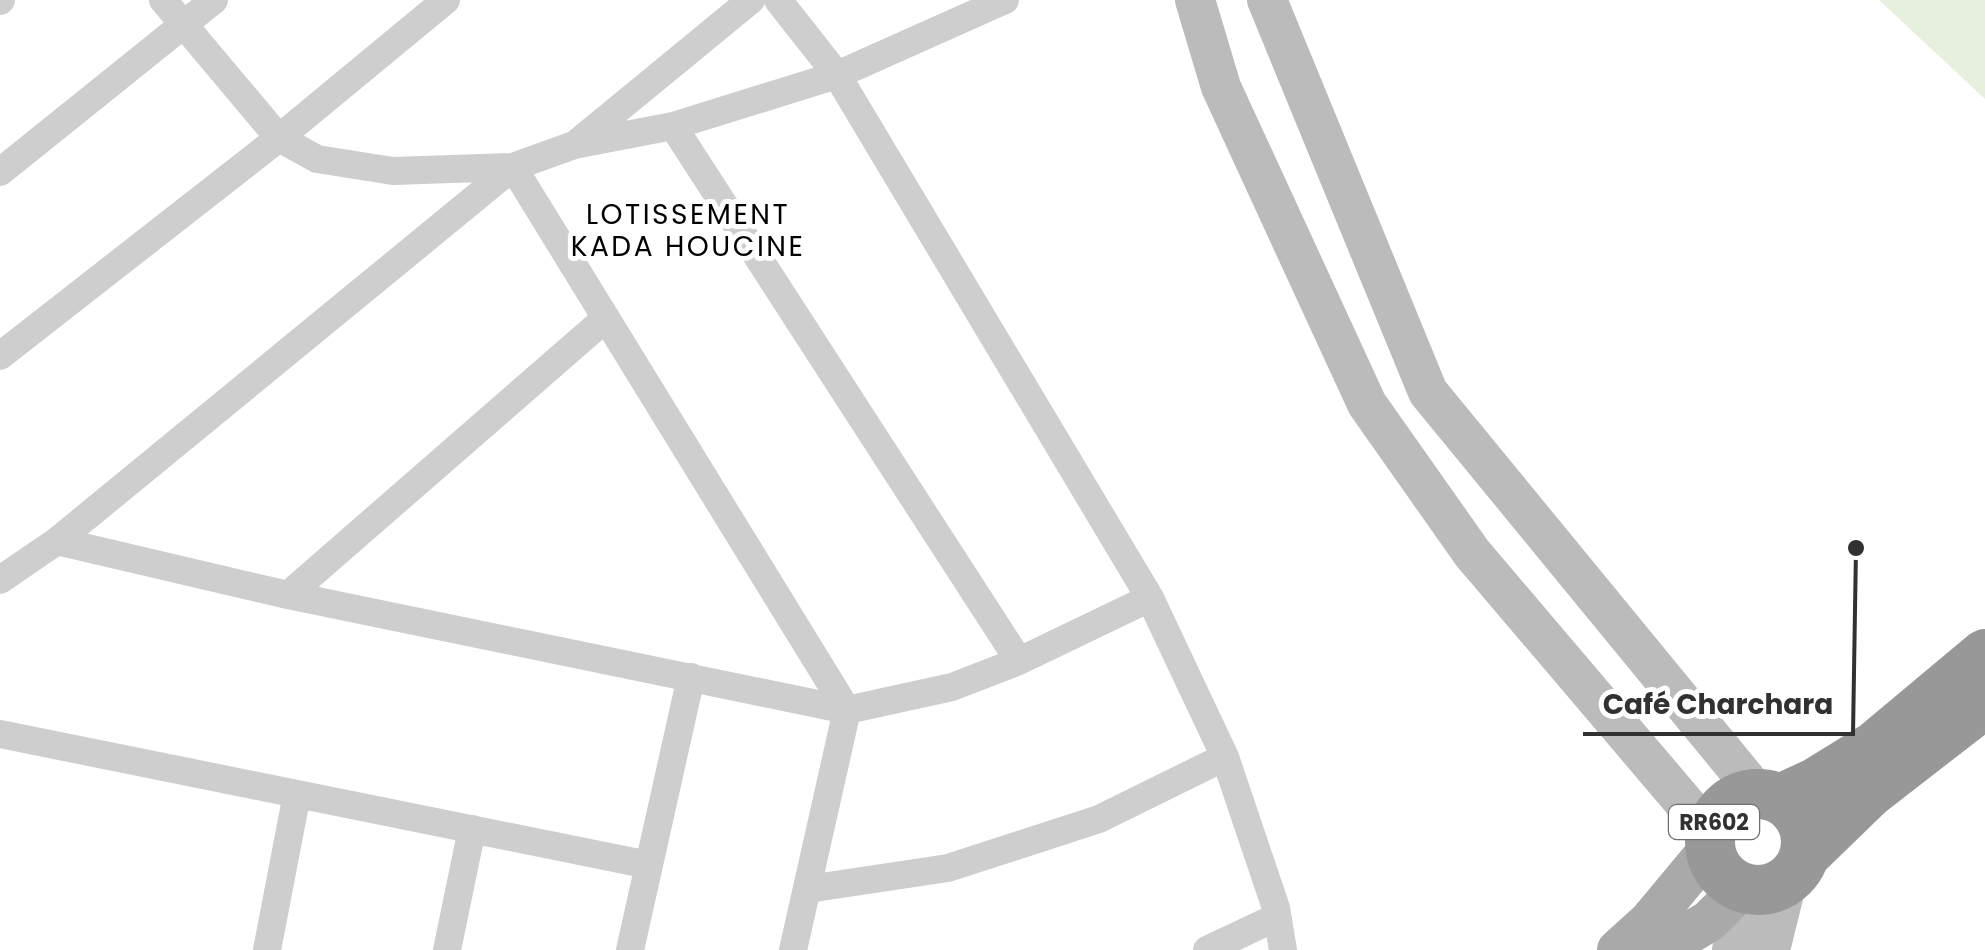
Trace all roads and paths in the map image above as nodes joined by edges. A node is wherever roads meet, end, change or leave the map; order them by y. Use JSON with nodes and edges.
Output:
{"nodes":[{"id":1,"x":163,"y":0,"type":"edge"},
{"id":2,"x":214,"y":0,"type":"edge"},
{"id":3,"x":446,"y":0,"type":"edge"},
{"id":4,"x":751,"y":0,"type":"edge"},
{"id":5,"x":778,"y":0,"type":"edge"},
{"id":6,"x":1005,"y":0,"type":"edge"},
{"id":7,"x":1194,"y":0,"type":"edge"},
{"id":8,"x":1267,"y":0,"type":"edge"},
{"id":9,"x":183,"y":25,"type":"junction"},
{"id":10,"x":837,"y":76,"type":"junction"},
{"id":11,"x":674,"y":126,"type":"junction"},
{"id":12,"x":279,"y":138,"type":"junction"},
{"id":13,"x":574,"y":145,"type":"junction"},
{"id":14,"x":513,"y":167,"type":"junction"},
{"id":15,"x":0,"y":172,"type":"edge"},
{"id":16,"x":606,"y":318,"type":"junction"},
{"id":17,"x":0,"y":356,"type":"edge"},
{"id":18,"x":57,"y":541,"type":"junction"},
{"id":19,"x":0,"y":580,"type":"edge"},
{"id":20,"x":288,"y":595,"type":"junction"},
{"id":21,"x":1150,"y":598,"type":"junction"},
{"id":22,"x":1985,"y":654,"type":"edge"},
{"id":23,"x":1019,"y":661,"type":"junction"},
{"id":24,"x":691,"y":677,"type":"junction"},
{"id":25,"x":1985,"y":703,"type":"edge"},
{"id":26,"x":847,"y":710,"type":"junction"},
{"id":27,"x":0,"y":734,"type":"edge"},
{"id":28,"x":1225,"y":757,"type":"junction"},
{"id":29,"x":297,"y":794,"type":"junction"},
{"id":30,"x":1769,"y":796,"type":"junction"},
{"id":31,"x":472,"y":829,"type":"junction"},
{"id":32,"x":1710,"y":841,"type":"junction"},
{"id":33,"x":649,"y":864,"type":"junction"},
{"id":34,"x":1769,"y":878,"type":"junction"},
{"id":35,"x":808,"y":888,"type":"junction"},
{"id":36,"x":1277,"y":918,"type":"junction"},
{"id":37,"x":267,"y":950,"type":"edge"},
{"id":38,"x":447,"y":950,"type":"edge"},
{"id":39,"x":630,"y":950,"type":"edge"},
{"id":40,"x":794,"y":950,"type":"edge"},
{"id":41,"x":1207,"y":950,"type":"edge"},
{"id":42,"x":1284,"y":950,"type":"edge"},
{"id":43,"x":1618,"y":950,"type":"edge"},
{"id":44,"x":1662,"y":950,"type":"edge"},
{"id":45,"x":1732,"y":950,"type":"edge"},
{"id":46,"x":1770,"y":950,"type":"edge"}],
"edges":[{"from":1,"to":9,"type":"street"},
{"from":2,"to":9,"type":"street"},
{"from":3,"to":12,"type":"street"},
{"from":4,"to":13,"type":"street"},
{"from":5,"to":10,"type":"street"},
{"from":6,"to":10,"type":"street"},
{"from":7,"to":32,"type":"main road"},
{"from":8,"to":30,"type":"main road"},
{"from":9,"to":12,"type":"street"},
{"from":9,"to":15,"type":"street"},
{"from":10,"to":11,"type":"street"},
{"from":10,"to":21,"type":"street"},
{"from":11,"to":13,"type":"street"},
{"from":11,"to":23,"type":"street"},
{"from":12,"to":14,"type":"street"},
{"from":12,"to":17,"type":"street"},
{"from":13,"to":14,"type":"street"},
{"from":14,"to":16,"type":"street"},
{"from":14,"to":18,"type":"street"},
{"from":16,"to":20,"type":"street"},
{"from":16,"to":26,"type":"street"},
{"from":18,"to":19,"type":"street"},
{"from":18,"to":20,"type":"street"},
{"from":20,"to":24,"type":"street"},
{"from":21,"to":23,"type":"street"},
{"from":21,"to":28,"type":"street"},
{"from":22,"to":30,"type":"highway","number":"RR602"},
{"from":23,"to":26,"type":"street"},
{"from":24,"to":26,"type":"street"},
{"from":24,"to":33,"type":"street"},
{"from":25,"to":34,"type":"highway"},
{"from":26,"to":35,"type":"street"},
{"from":27,"to":29,"type":"street"},
{"from":28,"to":35,"type":"street"},
{"from":28,"to":36,"type":"street"},
{"from":29,"to":31,"type":"street"},
{"from":29,"to":37,"type":"street"},
{"from":30,"to":32,"type":"highway","number":"RR602"},
{"from":30,"to":34,"type":"highway","number":"RR602"},
{"from":31,"to":33,"type":"street"},
{"from":31,"to":38,"type":"street"},
{"from":32,"to":34,"type":"highway","number":"RR602"},
{"from":32,"to":43,"type":"main road"},
{"from":33,"to":39,"type":"street"},
{"from":34,"to":44,"type":"main road"},
{"from":34,"to":45,"type":"main road","number":"RR602"},
{"from":34,"to":46,"type":"main road","number":"RR602"},
{"from":35,"to":40,"type":"street"},
{"from":36,"to":41,"type":"street"},
{"from":36,"to":42,"type":"street"}]}
